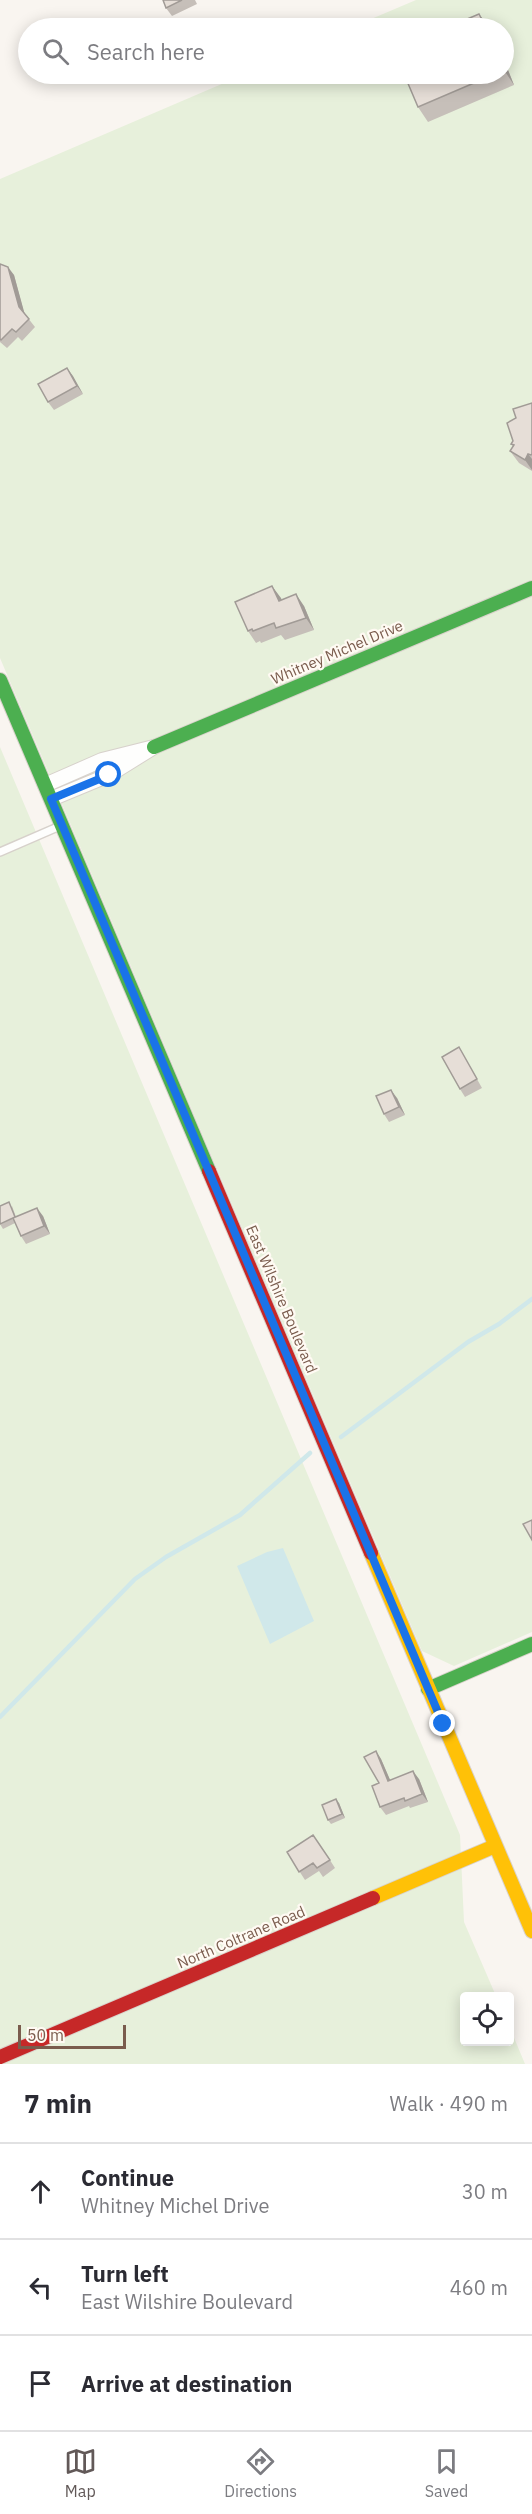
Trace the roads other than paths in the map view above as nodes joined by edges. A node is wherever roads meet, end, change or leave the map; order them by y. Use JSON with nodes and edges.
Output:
{"nodes":[{"id":1,"x":532,"y":588,"type":"edge"},
{"id":2,"x":0,"y":682,"type":"edge"},
{"id":3,"x":154,"y":747,"type":"junction"},
{"id":4,"x":45,"y":785,"type":"junction"},
{"id":5,"x":51,"y":799,"type":"junction"},
{"id":6,"x":63,"y":825,"type":"junction"},
{"id":7,"x":0,"y":852,"type":"edge"},
{"id":8,"x":532,"y":1644,"type":"edge"},
{"id":9,"x":428,"y":1689,"type":"junction"},
{"id":10,"x":495,"y":1846,"type":"junction"},
{"id":11,"x":532,"y":1931,"type":"edge"},
{"id":12,"x":0,"y":2057,"type":"edge"}],
"edges":[{"from":1,"to":3,"type":"street","name":"Whitney Michel Drive"},
{"from":2,"to":4,"type":"street","name":"East Wilshire Boulevard"},
{"from":3,"to":4,"type":"street","name":"Whitney Michel Drive"},
{"from":3,"to":5,"type":"street","name":"Whitney Michel Drive"},
{"from":4,"to":5,"type":"street","name":"East Wilshire Boulevard"},
{"from":5,"to":6,"type":"street","name":"East Wilshire Boulevard"},
{"from":6,"to":7,"type":"lane"},
{"from":6,"to":9,"type":"street","name":"East Wilshire Boulevard"},
{"from":8,"to":9,"type":"street"},
{"from":9,"to":10,"type":"street","name":"East Wilshire Boulevard"},
{"from":10,"to":11,"type":"street","name":"East Wilshire Boulevard"},
{"from":10,"to":12,"type":"street","name":"North Coltrane Road"}]}
